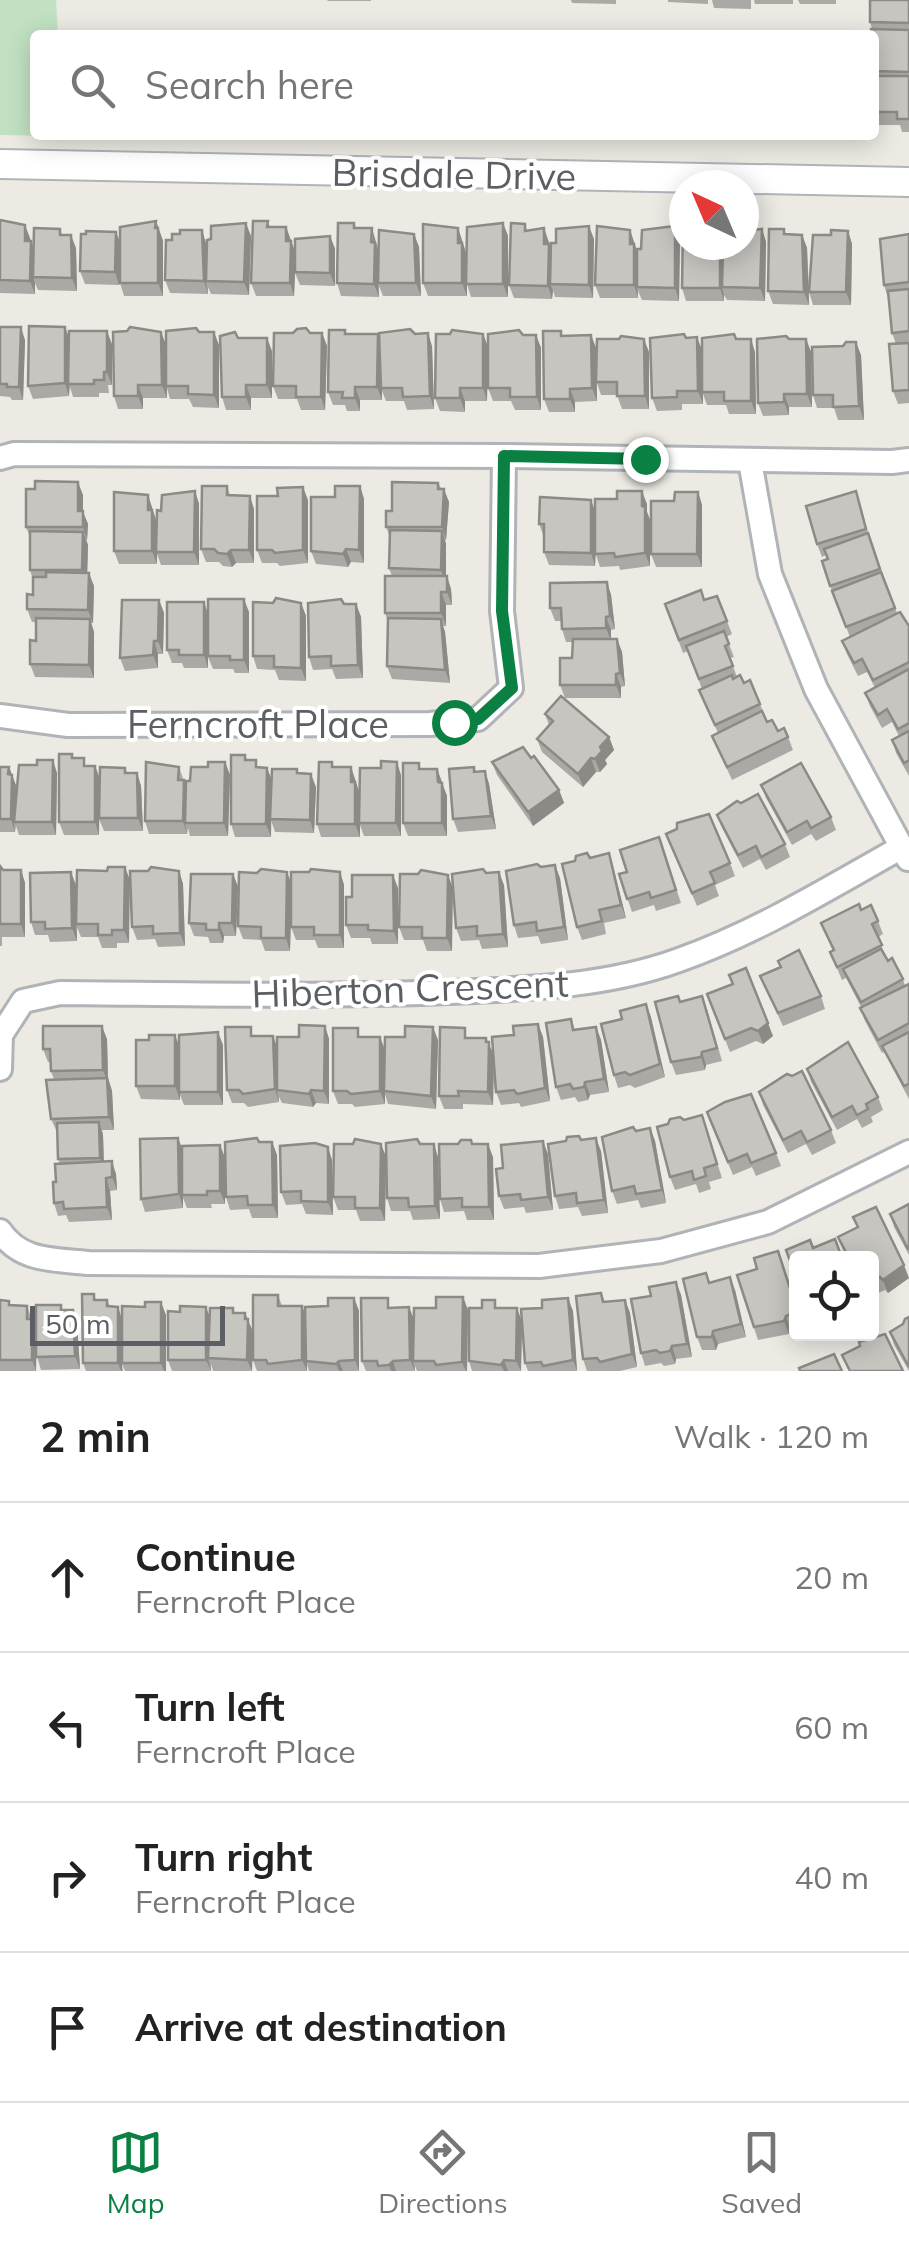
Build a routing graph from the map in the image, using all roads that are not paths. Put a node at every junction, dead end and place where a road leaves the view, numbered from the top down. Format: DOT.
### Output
graph roads {
  1 [pos="0,164"];
  2 [pos="909,182"];
  3 [pos="504,456"];
  4 [pos="0,458"];
  5 [pos="909,460"];
  6 [pos="750,461"];
  7 [pos="0,716"];
  8 [pos="906,854"];
  9 [pos="0,1069"];
  10 [pos="909,1152"];
  11 [pos="0,1230"];
  1 -- 2 [label="street, Brisdale Drive"];
  3 -- 4 [label="street"];
  3 -- 6 [label="street"];
  3 -- 7 [label="street, Ferncroft Place"];
  5 -- 6 [label="street"];
  6 -- 8 [label="street"];
  8 -- 9 [label="street, Hiberton Crescent"];
  10 -- 11 [label="street"];
}
